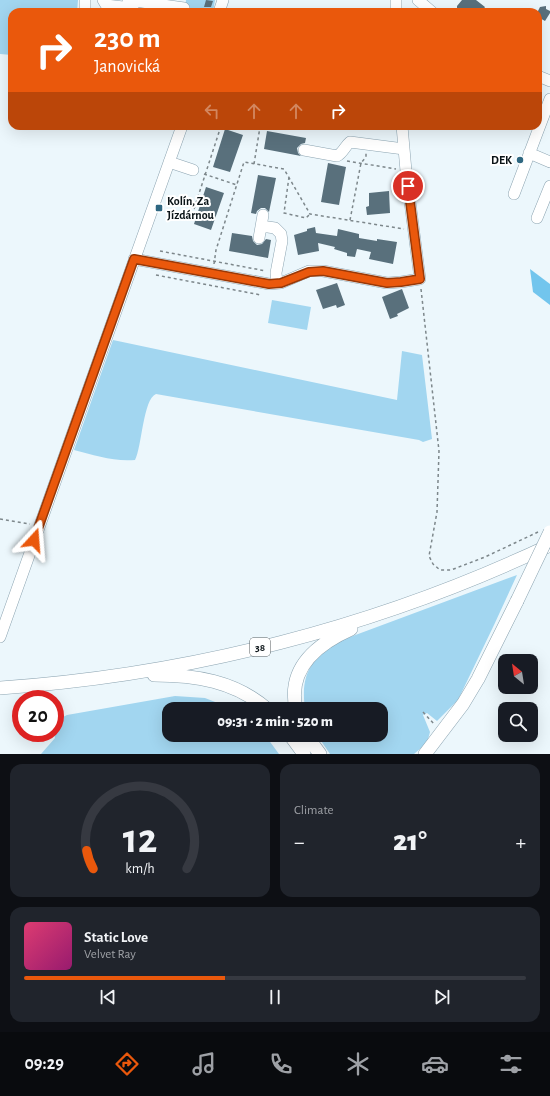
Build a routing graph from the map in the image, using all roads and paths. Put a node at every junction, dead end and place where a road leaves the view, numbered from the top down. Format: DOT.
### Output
graph roads {
  1 [pos="133,0"];
  2 [pos="104,6"];
  3 [pos="184,7"];
  4 [pos="550,99"];
  5 [pos="542,120"];
  6 [pos="181,130"];
  7 [pos="220,130"];
  8 [pos="260,130"];
  9 [pos="402,130"];
  10 [pos="538,130"];
  11 [pos="368,144"];
  12 [pos="404,149"];
  13 [pos="304,150"];
  14 [pos="529,153"];
  15 [pos="339,161"];
  16 [pos="169,162"];
  17 [pos="550,162"];
  18 [pos="361,163"];
  19 [pos="254,164"];
  20 [pos="193,170"];
  21 [pos="406,171"];
  22 [pos="205,174"];
  23 [pos="289,177"];
  24 [pos="237,185"];
  25 [pos="550,186"];
  26 [pos="514,194"];
  27 [pos="194,209"];
  28 [pos="310,214"];
  29 [pos="537,218"];
  30 [pos="350,220"];
  31 [pos="414,230"];
  32 [pos="259,238"];
  33 [pos="160,251"];
  34 [pos="134,259"];
  35 [pos="214,261"];
  36 [pos="212,274"];
  37 [pos="156,275"];
  38 [pos="276,278"];
  39 [pos="420,279"];
  40 [pos="210,285"];
  41 [pos="261,295"];
  42 [pos="0,519"];
  43 [pos="39,526"];
  44 [pos="546,531"];
  45 [pos="550,545"];
  46 [pos="402,605"];
  47 [pos="0,637"];
  48 [pos="115,676"];
  49 [pos="0,688"];
  50 [pos="256,702"];
  51 [pos="295,702"];
  52 [pos="423,712"];
  53 [pos="443,732"];
  54 [pos="295,742"];
  55 [pos="311,742"];
  56 [pos="304,754"];
  57 [pos="320,754"];
  58 [pos="425,754"];
  1 -- 2 [label="street"];
  1 -- 3 [label="street"];
  4 -- 5 [label="street"];
  6 -- 16 [label="street"];
  7 -- 22 [label="path"];
  8 -- 19 [label="path"];
  9 -- 12 [label="street"];
  10 -- 14 [label="street"];
  11 -- 12 [label="street"];
  11 -- 15 [label="street"];
  11 -- 18 [label="path"];
  12 -- 21 [label="street"];
  13 -- 15 [label="street"];
  14 -- 17 [label="street"];
  14 -- 26 [label="street"];
  15 -- 18 [label="path"];
  16 -- 20 [label="street"];
  16 -- 34 [label="street"];
  18 -- 21 [label="path"];
  18 -- 30 [label="path"];
  19 -- 23 [label="path"];
  19 -- 24 [label="path"];
  20 -- 22 [label="path"];
  21 -- 31 [label="street"];
  22 -- 24 [label="path"];
  22 -- 27 [label="path"];
  23 -- 28 [label="path"];
  23 -- 28 [label="path"];
  24 -- 35 [label="path"];
  25 -- 29 [label="street"];
  28 -- 30 [label="path"];
  30 -- 31 [label="path"];
  31 -- 39 [label="street"];
  32 -- 38 [label="street"];
  33 -- 35 [label="path"];
  34 -- 36 [label="street"];
  34 -- 43 [label="street"];
  35 -- 36 [label="path"];
  35 -- 38 [label="path"];
  36 -- 38 [label="street"];
  36 -- 40 [label="path"];
  37 -- 40 [label="path"];
  38 -- 39 [label="street"];
  39 -- 44 [label="path"];
  40 -- 41 [label="path"];
  42 -- 43 [label="path"];
  43 -- 47 [label="street"];
  44 -- 53 [label="main road, bridge"];
  45 -- 46 [label="main road, 38"];
  46 -- 48 [label="main road, 38"];
  46 -- 51 [label="main road, 38"];
  48 -- 49 [label="main road, 38"];
  48 -- 50 [label="main road, 38"];
  52 -- 53 [label="path"];
  53 -- 58 [label="main road"];
  54 -- 56 [label="main road"];
  55 -- 57 [label="main road"];
}
